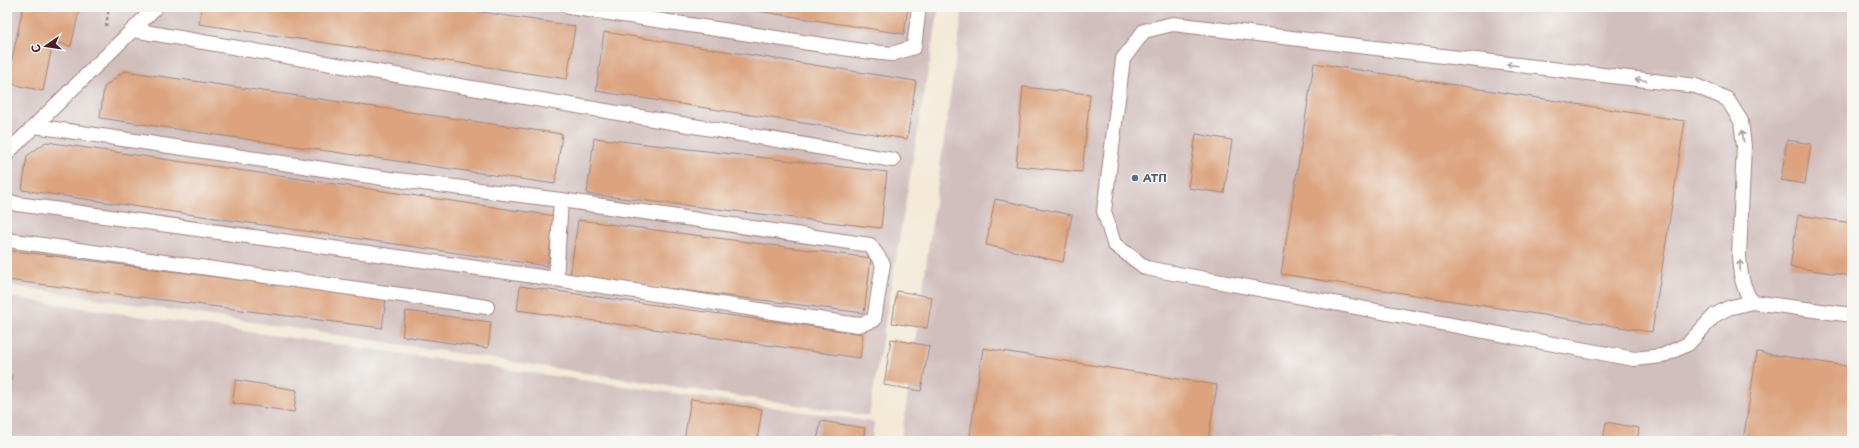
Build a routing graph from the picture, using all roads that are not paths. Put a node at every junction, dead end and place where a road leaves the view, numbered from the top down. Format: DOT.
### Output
graph roads {
  1 [pos="156,7"];
  2 [pos="569,7"];
  3 [pos="920,7"];
  4 [pos="133,30"];
  5 [pos="36,126"];
  6 [pos="7,153"];
  7 [pos="893,160"];
  8 [pos="561,200"];
  9 [pos="7,201"];
  10 [pos="7,240"];
  11 [pos="556,279"];
  12 [pos="1752,302"];
  13 [pos="487,307"];
  14 [pos="1852,314"];
  1 -- 4 [label="lane"];
  2 -- 3 [label="lane"];
  4 -- 5 [label="lane"];
  4 -- 7 [label="lane"];
  5 -- 6 [label="lane"];
  5 -- 8 [label="lane"];
  8 -- 11 [label="lane"];
  8 -- 11 [label="lane"];
  9 -- 11 [label="lane"];
  10 -- 13 [label="lane"];
  12 -- 12 [label="lane, one-way"];
  12 -- 14 [label="lane"];
}
